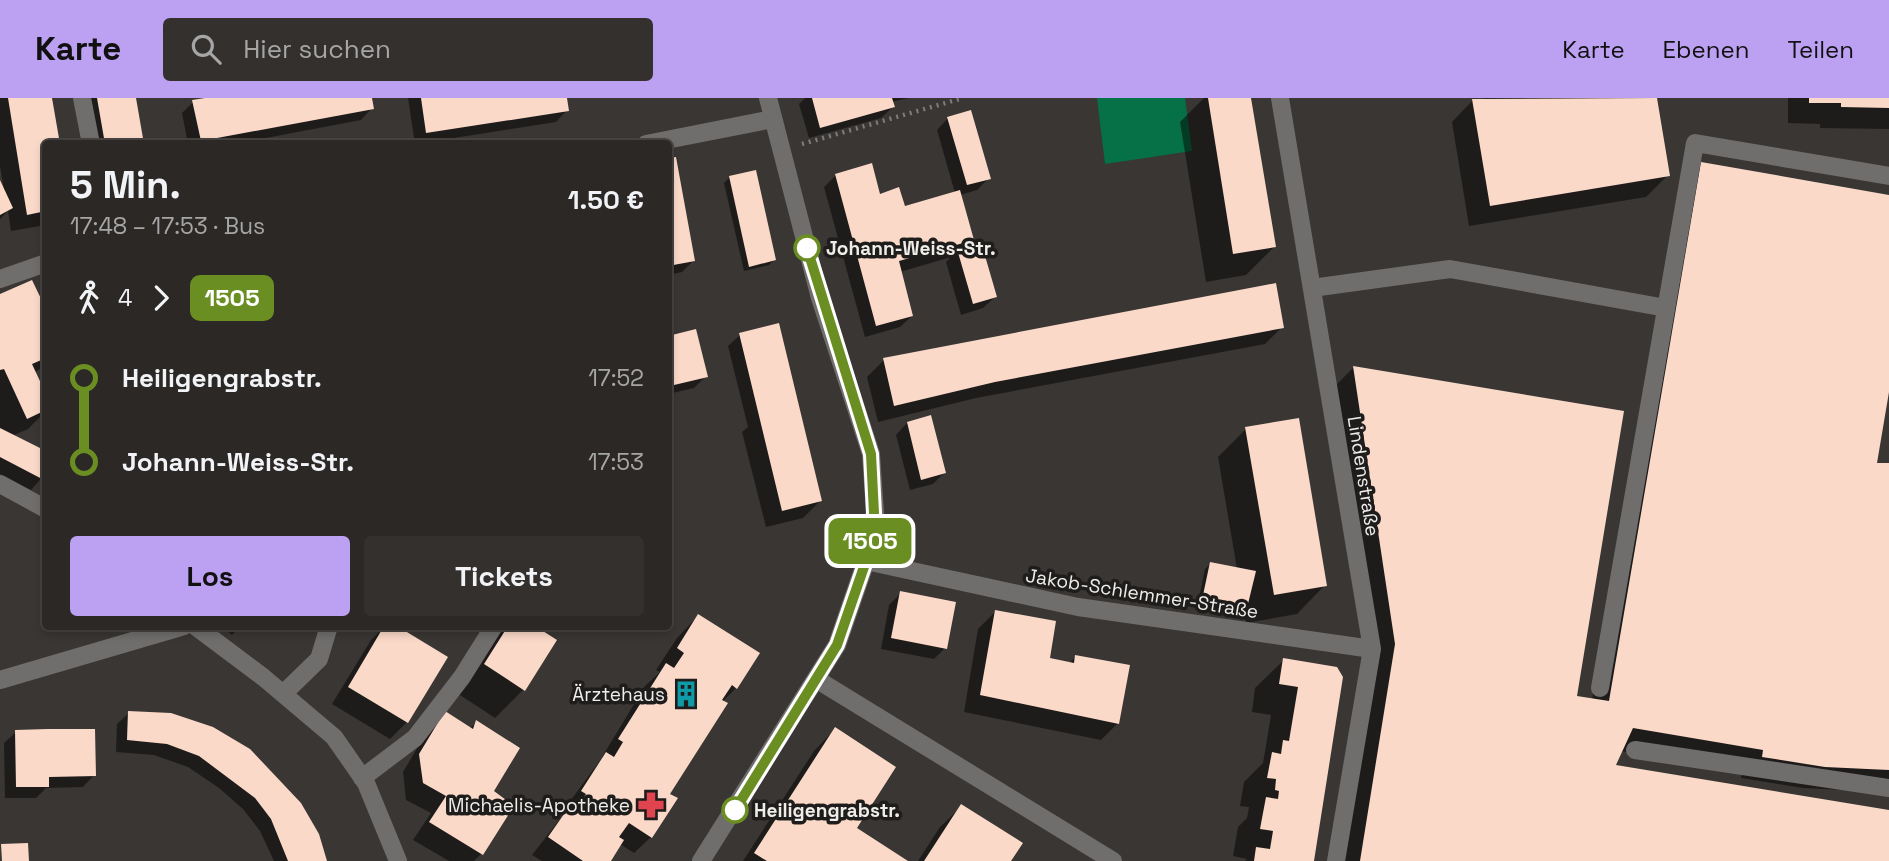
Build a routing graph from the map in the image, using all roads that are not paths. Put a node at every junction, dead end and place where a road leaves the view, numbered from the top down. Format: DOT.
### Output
graph roads {
  1 [pos="82,98"];
  2 [pos="768,98"];
  3 [pos="1280,98"];
  4 [pos="773,120"];
  5 [pos="90,140"];
  6 [pos="667,140"];
  7 [pos="1889,176"];
  8 [pos="42,264"];
  9 [pos="0,279"];
  10 [pos="1312,288"];
  11 [pos="1666,308"];
  12 [pos="0,484"];
  13 [pos="42,507"];
  14 [pos="866,561"];
  15 [pos="170,630"];
  16 [pos="200,630"];
  17 [pos="328,630"];
  18 [pos="491,630"];
  19 [pos="1372,649"];
  20 [pos="816,679"];
  21 [pos="0,680"];
  22 [pos="1600,688"];
  23 [pos="283,694"];
  24 [pos="1635,750"];
  25 [pos="362,778"];
  26 [pos="1889,788"];
  27 [pos="398,861"];
  28 [pos="701,861"];
  29 [pos="1113,861"];
  30 [pos="1336,861"];
  1 -- 5 [label="street"];
  2 -- 4 [label="street"];
  3 -- 10 [label="street, Lindenstraße"];
  4 -- 6 [label="street"];
  4 -- 14 [label="street"];
  7 -- 11 [label="street"];
  8 -- 9 [label="street"];
  10 -- 11 [label="street"];
  10 -- 19 [label="street, Lindenstraße"];
  11 -- 22 [label="street"];
  12 -- 13 [label="street"];
  14 -- 19 [label="street, Jakob-Schlemmer-Straße"];
  14 -- 20 [label="street"];
  15 -- 21 [label="street"];
  16 -- 23 [label="street"];
  17 -- 23 [label="street"];
  18 -- 25 [label="street"];
  19 -- 30 [label="street, Lindenstraße"];
  20 -- 28 [label="street"];
  20 -- 29 [label="street"];
  23 -- 25 [label="street"];
  24 -- 26 [label="street"];
  25 -- 27 [label="street"];
}
